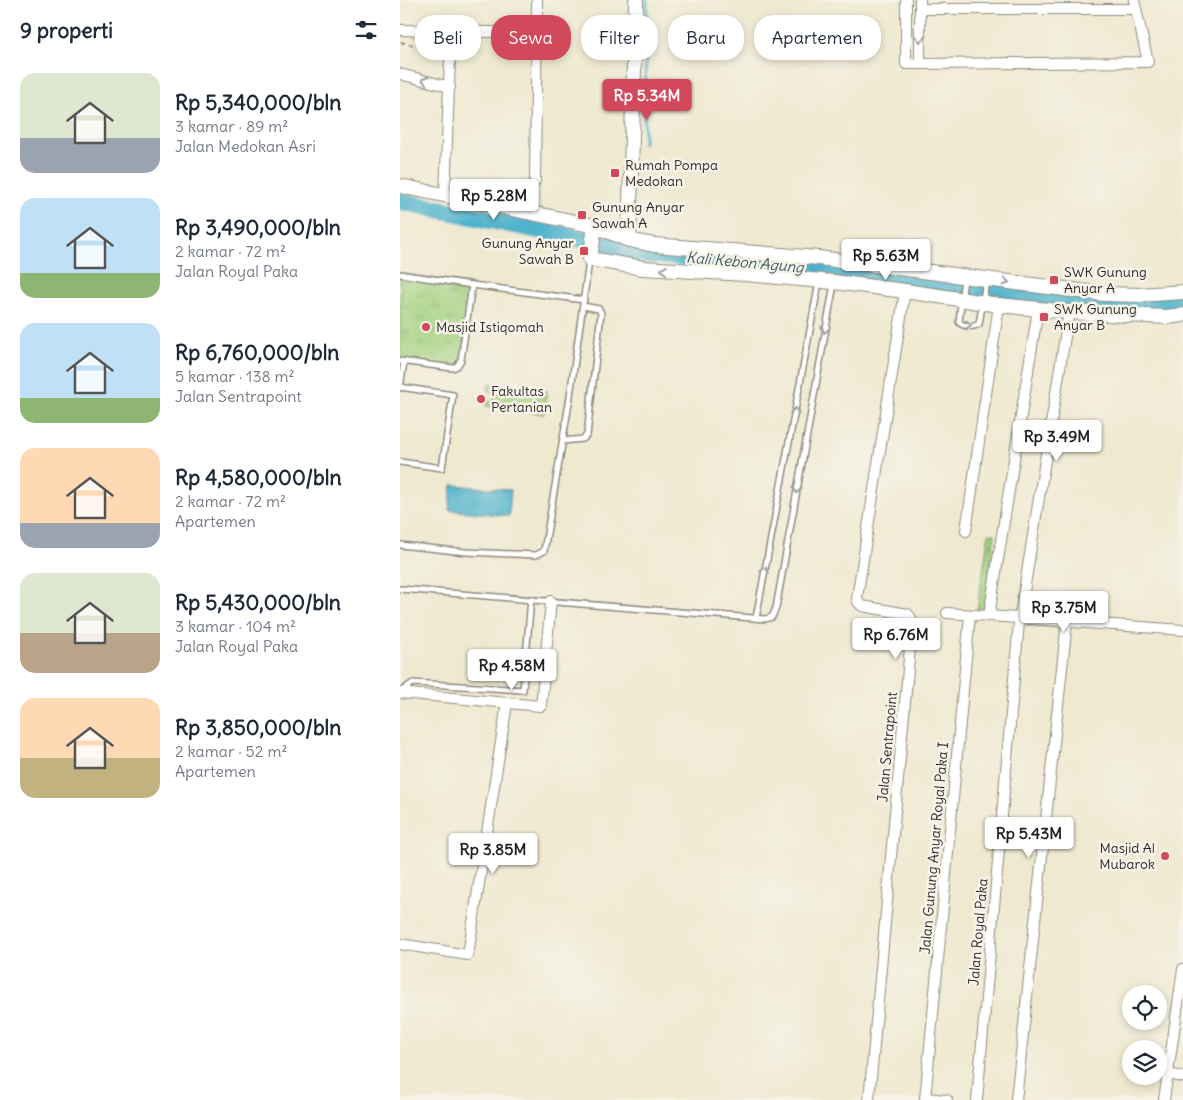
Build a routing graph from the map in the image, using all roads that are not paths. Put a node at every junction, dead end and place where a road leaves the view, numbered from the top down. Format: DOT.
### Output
graph roads {
  1 [pos="537,0"];
  2 [pos="636,0"];
  3 [pos="906,0"];
  4 [pos="1135,4"];
  5 [pos="920,5"];
  6 [pos="1013,5"];
  7 [pos="1045,5"];
  8 [pos="537,15"];
  9 [pos="400,30"];
  10 [pos="415,30"];
  11 [pos="450,60"];
  12 [pos="537,60"];
  13 [pos="920,64"];
  14 [pos="400,74"];
  15 [pos="450,87"];
  16 [pos="535,181"];
  17 [pos="400,186"];
  18 [pos="444,196"];
  19 [pos="594,230"];
  20 [pos="629,240"];
  21 [pos="590,256"];
  22 [pos="400,274"];
  23 [pos="963,279"];
  24 [pos="819,281"];
  25 [pos="986,281"];
  26 [pos="834,282"];
  27 [pos="472,284"];
  28 [pos="905,290"];
  29 [pos="1183,292"];
  30 [pos="961,296"];
  31 [pos="984,299"];
  32 [pos="584,300"];
  33 [pos="1000,305"];
  34 [pos="584,306"];
  35 [pos="1038,309"];
  36 [pos="1069,312"];
  37 [pos="1183,315"];
  38 [pos="402,362"];
  39 [pos="400,387"];
  40 [pos="563,442"];
  41 [pos="400,462"];
  42 [pos="966,530"];
  43 [pos="400,545"];
  44 [pos="400,589"];
  45 [pos="531,599"];
  46 [pos="551,601"];
  47 [pos="947,613"];
  48 [pos="970,615"];
  49 [pos="989,616"];
  50 [pos="756,618"];
  51 [pos="1020,618"];
  52 [pos="1067,621"];
  53 [pos="1183,630"];
  54 [pos="400,693"];
  55 [pos="507,703"];
  56 [pos="400,944"];
  57 [pos="1183,972"];
  58 [pos="1179,1018"];
  59 [pos="1168,1074"];
  60 [pos="1183,1078"];
  61 [pos="926,1093"];
  62 [pos="870,1100"];
  63 [pos="947,1100"];
  64 [pos="977,1100"];
  65 [pos="1016,1100"];
  66 [pos="1164,1100"];
  1 -- 8 [label="street"];
  2 -- 20 [label="street"];
  3 -- 13 [label="street"];
  4 -- 7 [label="street"];
  4 -- 13 [label="street"];
  5 -- 6 [label="street"];
  5 -- 13 [label="street, one-way"];
  6 -- 7 [label="street"];
  9 -- 10 [label="street"];
  11 -- 15 [label="street"];
  12 -- 16 [label="street"];
  15 -- 14 [label="street, one-way"];
  15 -- 18 [label="street"];
  17 -- 18 [label="street"];
  18 -- 19 [label="street"];
  19 -- 20 [label="street"];
  19 -- 21 [label="street"];
  20 -- 23 [label="street"];
  24 -- 21 [label="street, one-way"];
  21 -- 32 [label="lane"];
  22 -- 27 [label="lane"];
  23 -- 25 [label="street"];
  23 -- 30 [label="lane"];
  24 -- 26 [label="street"];
  50 -- 24 [label="lane, one-way"];
  25 -- 29 [label="street, one-way"];
  25 -- 31 [label="lane"];
  26 -- 28 [label="street"];
  26 -- 50 [label="lane, one-way"];
  27 -- 32 [label="lane"];
  27 -- 38 [label="lane"];
  28 -- 30 [label="street"];
  28 -- 62 [label="street, Jalan Sentrapoint"];
  30 -- 31 [label="street"];
  30 -- 31 [label="lane, one-way"];
  31 -- 33 [label="street"];
  32 -- 34 [label="lane"];
  33 -- 35 [label="street"];
  33 -- 42 [label="street"];
  34 -- 40 [label="lane"];
  34 -- 40 [label="lane"];
  35 -- 36 [label="street"];
  35 -- 49 [label="street"];
  36 -- 37 [label="street"];
  36 -- 51 [label="street, Jalan Royal Paka"];
  38 -- 39 [label="lane"];
  39 -- 41 [label="lane"];
  40 -- 43 [label="lane"];
  44 -- 45 [label="lane"];
  45 -- 46 [label="lane"];
  45 -- 54 [label="lane"];
  46 -- 50 [label="lane"];
  46 -- 55 [label="street"];
  47 -- 48 [label="street"];
  48 -- 49 [label="street"];
  48 -- 61 [label="street, Jalan Gunung Anyar Royal Paka I"];
  49 -- 51 [label="street"];
  51 -- 52 [label="street"];
  51 -- 64 [label="street, Jalan Royal Paka"];
  52 -- 53 [label="street"];
  52 -- 65 [label="street"];
  54 -- 55 [label="street"];
  55 -- 56 [label="street"];
  57 -- 58 [label="street"];
  58 -- 59 [label="street"];
  59 -- 60 [label="street"];
  59 -- 66 [label="street"];
  61 -- 63 [label="street"];
}
